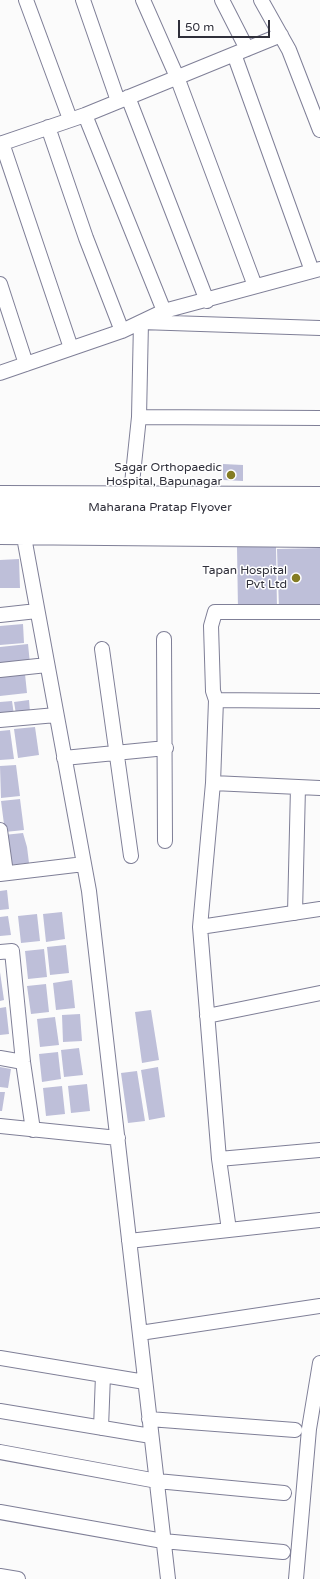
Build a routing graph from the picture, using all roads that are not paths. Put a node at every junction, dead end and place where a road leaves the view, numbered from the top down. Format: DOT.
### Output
graph roads {
  1 [pos="26,0"];
  2 [pos="84,0"];
  3 [pos="144,0"];
  4 [pos="222,0"];
  5 [pos="261,0"];
  6 [pos="281,35"];
  7 [pos="247,49"];
  8 [pos="234,54"];
  9 [pos="177,77"];
  10 [pos="123,99"];
  11 [pos="85,115"];
  12 [pos="70,119"];
  13 [pos="48,127"];
  14 [pos="320,130"];
  15 [pos="1,143"];
  16 [pos="316,270"];
  17 [pos="0,284"];
  18 [pos="254,286"];
  19 [pos="207,301"];
  20 [pos="164,311"];
  21 [pos="141,322"];
  22 [pos="320,328"];
  23 [pos="122,331"];
  24 [pos="71,348"];
  25 [pos="26,364"];
  26 [pos="0,374"];
  27 [pos="140,417"];
  28 [pos="320,418"];
  29 [pos="0,492"];
  30 [pos="131,493"];
  31 [pos="320,494"];
  32 [pos="0,506"];
  33 [pos="320,508"];
  34 [pos="0,524"];
  35 [pos="320,525"];
  36 [pos="0,537"];
  37 [pos="24,537"];
  38 [pos="320,540"];
  39 [pos="37,611"];
  40 [pos="320,612"];
  41 [pos="0,614"];
  42 [pos="164,639"];
  43 [pos="102,649"];
  44 [pos="47,665"];
  45 [pos="0,670"];
  46 [pos="216,700"];
  47 [pos="320,701"];
  48 [pos="56,715"];
  49 [pos="0,720"];
  50 [pos="166,748"];
  51 [pos="117,753"];
  52 [pos="64,758"];
  53 [pos="212,783"];
  54 [pos="298,787"];
  55 [pos="320,788"];
  56 [pos="0,830"];
  57 [pos="165,841"];
  58 [pos="131,856"];
  59 [pos="84,864"];
  60 [pos="3,873"];
  61 [pos="320,909"];
  62 [pos="295,913"];
  63 [pos="200,927"];
  64 [pos="0,952"];
  65 [pos="320,993"];
  66 [pos="207,1016"];
  67 [pos="0,1058"];
  68 [pos="23,1062"];
  69 [pos="0,1126"];
  70 [pos="33,1130"];
  71 [pos="118,1138"];
  72 [pos="320,1150"];
  73 [pos="219,1159"];
  74 [pos="320,1220"];
  75 [pos="229,1230"];
  76 [pos="129,1241"];
  77 [pos="320,1306"];
  78 [pos="140,1333"];
  79 [pos="0,1358"];
  80 [pos="320,1363"];
  81 [pos="103,1375"];
  82 [pos="145,1382"];
  83 [pos="0,1410"];
  84 [pos="149,1419"];
  85 [pos="100,1428"];
  86 [pos="295,1430"];
  87 [pos="151,1436"];
  88 [pos="0,1452"];
  89 [pos="157,1481"];
  90 [pos="284,1493"];
  91 [pos="0,1512"];
  92 [pos="163,1541"];
  93 [pos="283,1552"];
  94 [pos="0,1576"];
  95 [pos="18,1579"];
  96 [pos="168,1579"];
  97 [pos="296,1579"];
  1 -- 12 [label="street"];
  2 -- 10 [label="street"];
  3 -- 9 [label="street"];
  4 -- 7 [label="street"];
  5 -- 6 [label="street"];
  6 -- 7 [label="street"];
  6 -- 14 [label="street"];
  7 -- 8 [label="street"];
  8 -- 9 [label="street"];
  8 -- 16 [label="street"];
  9 -- 10 [label="street"];
  9 -- 18 [label="street"];
  10 -- 11 [label="street"];
  10 -- 19 [label="street"];
  11 -- 12 [label="street"];
  11 -- 20 [label="street"];
  12 -- 13 [label="street"];
  13 -- 15 [label="street"];
  13 -- 23 [label="street"];
  15 -- 24 [label="street"];
  16 -- 18 [label="street"];
  17 -- 25 [label="street"];
  18 -- 19 [label="street"];
  19 -- 20 [label="street"];
  20 -- 21 [label="street"];
  21 -- 22 [label="street"];
  21 -- 23 [label="street"];
  21 -- 27 [label="street"];
  23 -- 24 [label="street"];
  24 -- 25 [label="street"];
  25 -- 26 [label="street"];
  27 -- 28 [label="street"];
  27 -- 30 [label="street"];
  29 -- 30 [label="street"];
  30 -- 31 [label="street"];
  32 -- 33 [label="main road, Maharana Pratap Flyover"];
  34 -- 35 [label="main road, Maharana Pratap Flyover"];
  36 -- 37 [label="street"];
  37 -- 38 [label="street"];
  37 -- 39 [label="street"];
  39 -- 41 [label="street"];
  39 -- 44 [label="street"];
  40 -- 46 [label="street"];
  42 -- 50 [label="street"];
  43 -- 51 [label="street"];
  44 -- 45 [label="street"];
  44 -- 48 [label="street"];
  46 -- 47 [label="street"];
  46 -- 53 [label="street"];
  48 -- 49 [label="street"];
  48 -- 52 [label="street"];
  50 -- 51 [label="street"];
  50 -- 57 [label="street"];
  51 -- 52 [label="street"];
  51 -- 58 [label="street"];
  52 -- 59 [label="street"];
  53 -- 54 [label="street"];
  53 -- 63 [label="street"];
  54 -- 55 [label="street"];
  54 -- 62 [label="street"];
  56 -- 60 [label="street"];
  59 -- 60 [label="street"];
  59 -- 71 [label="street"];
  61 -- 62 [label="street"];
  62 -- 63 [label="street"];
  63 -- 66 [label="street"];
  64 -- 68 [label="street"];
  65 -- 66 [label="street"];
  66 -- 73 [label="street"];
  67 -- 68 [label="street"];
  68 -- 70 [label="street"];
  69 -- 70 [label="street"];
  70 -- 71 [label="street"];
  71 -- 76 [label="street"];
  72 -- 73 [label="street"];
  73 -- 75 [label="street"];
  74 -- 75 [label="street"];
  75 -- 76 [label="street"];
  76 -- 78 [label="street"];
  77 -- 78 [label="street"];
  78 -- 82 [label="street"];
  79 -- 81 [label="street"];
  80 -- 97 [label="street"];
  81 -- 82 [label="street"];
  81 -- 85 [label="street"];
  82 -- 84 [label="street"];
  83 -- 85 [label="street"];
  84 -- 86 [label="street"];
  84 -- 87 [label="street"];
  85 -- 87 [label="street"];
  87 -- 89 [label="street"];
  88 -- 89 [label="street"];
  89 -- 90 [label="street"];
  89 -- 92 [label="street"];
  91 -- 92 [label="street"];
  92 -- 93 [label="street"];
  92 -- 96 [label="street"];
  94 -- 95 [label="street"];
}
